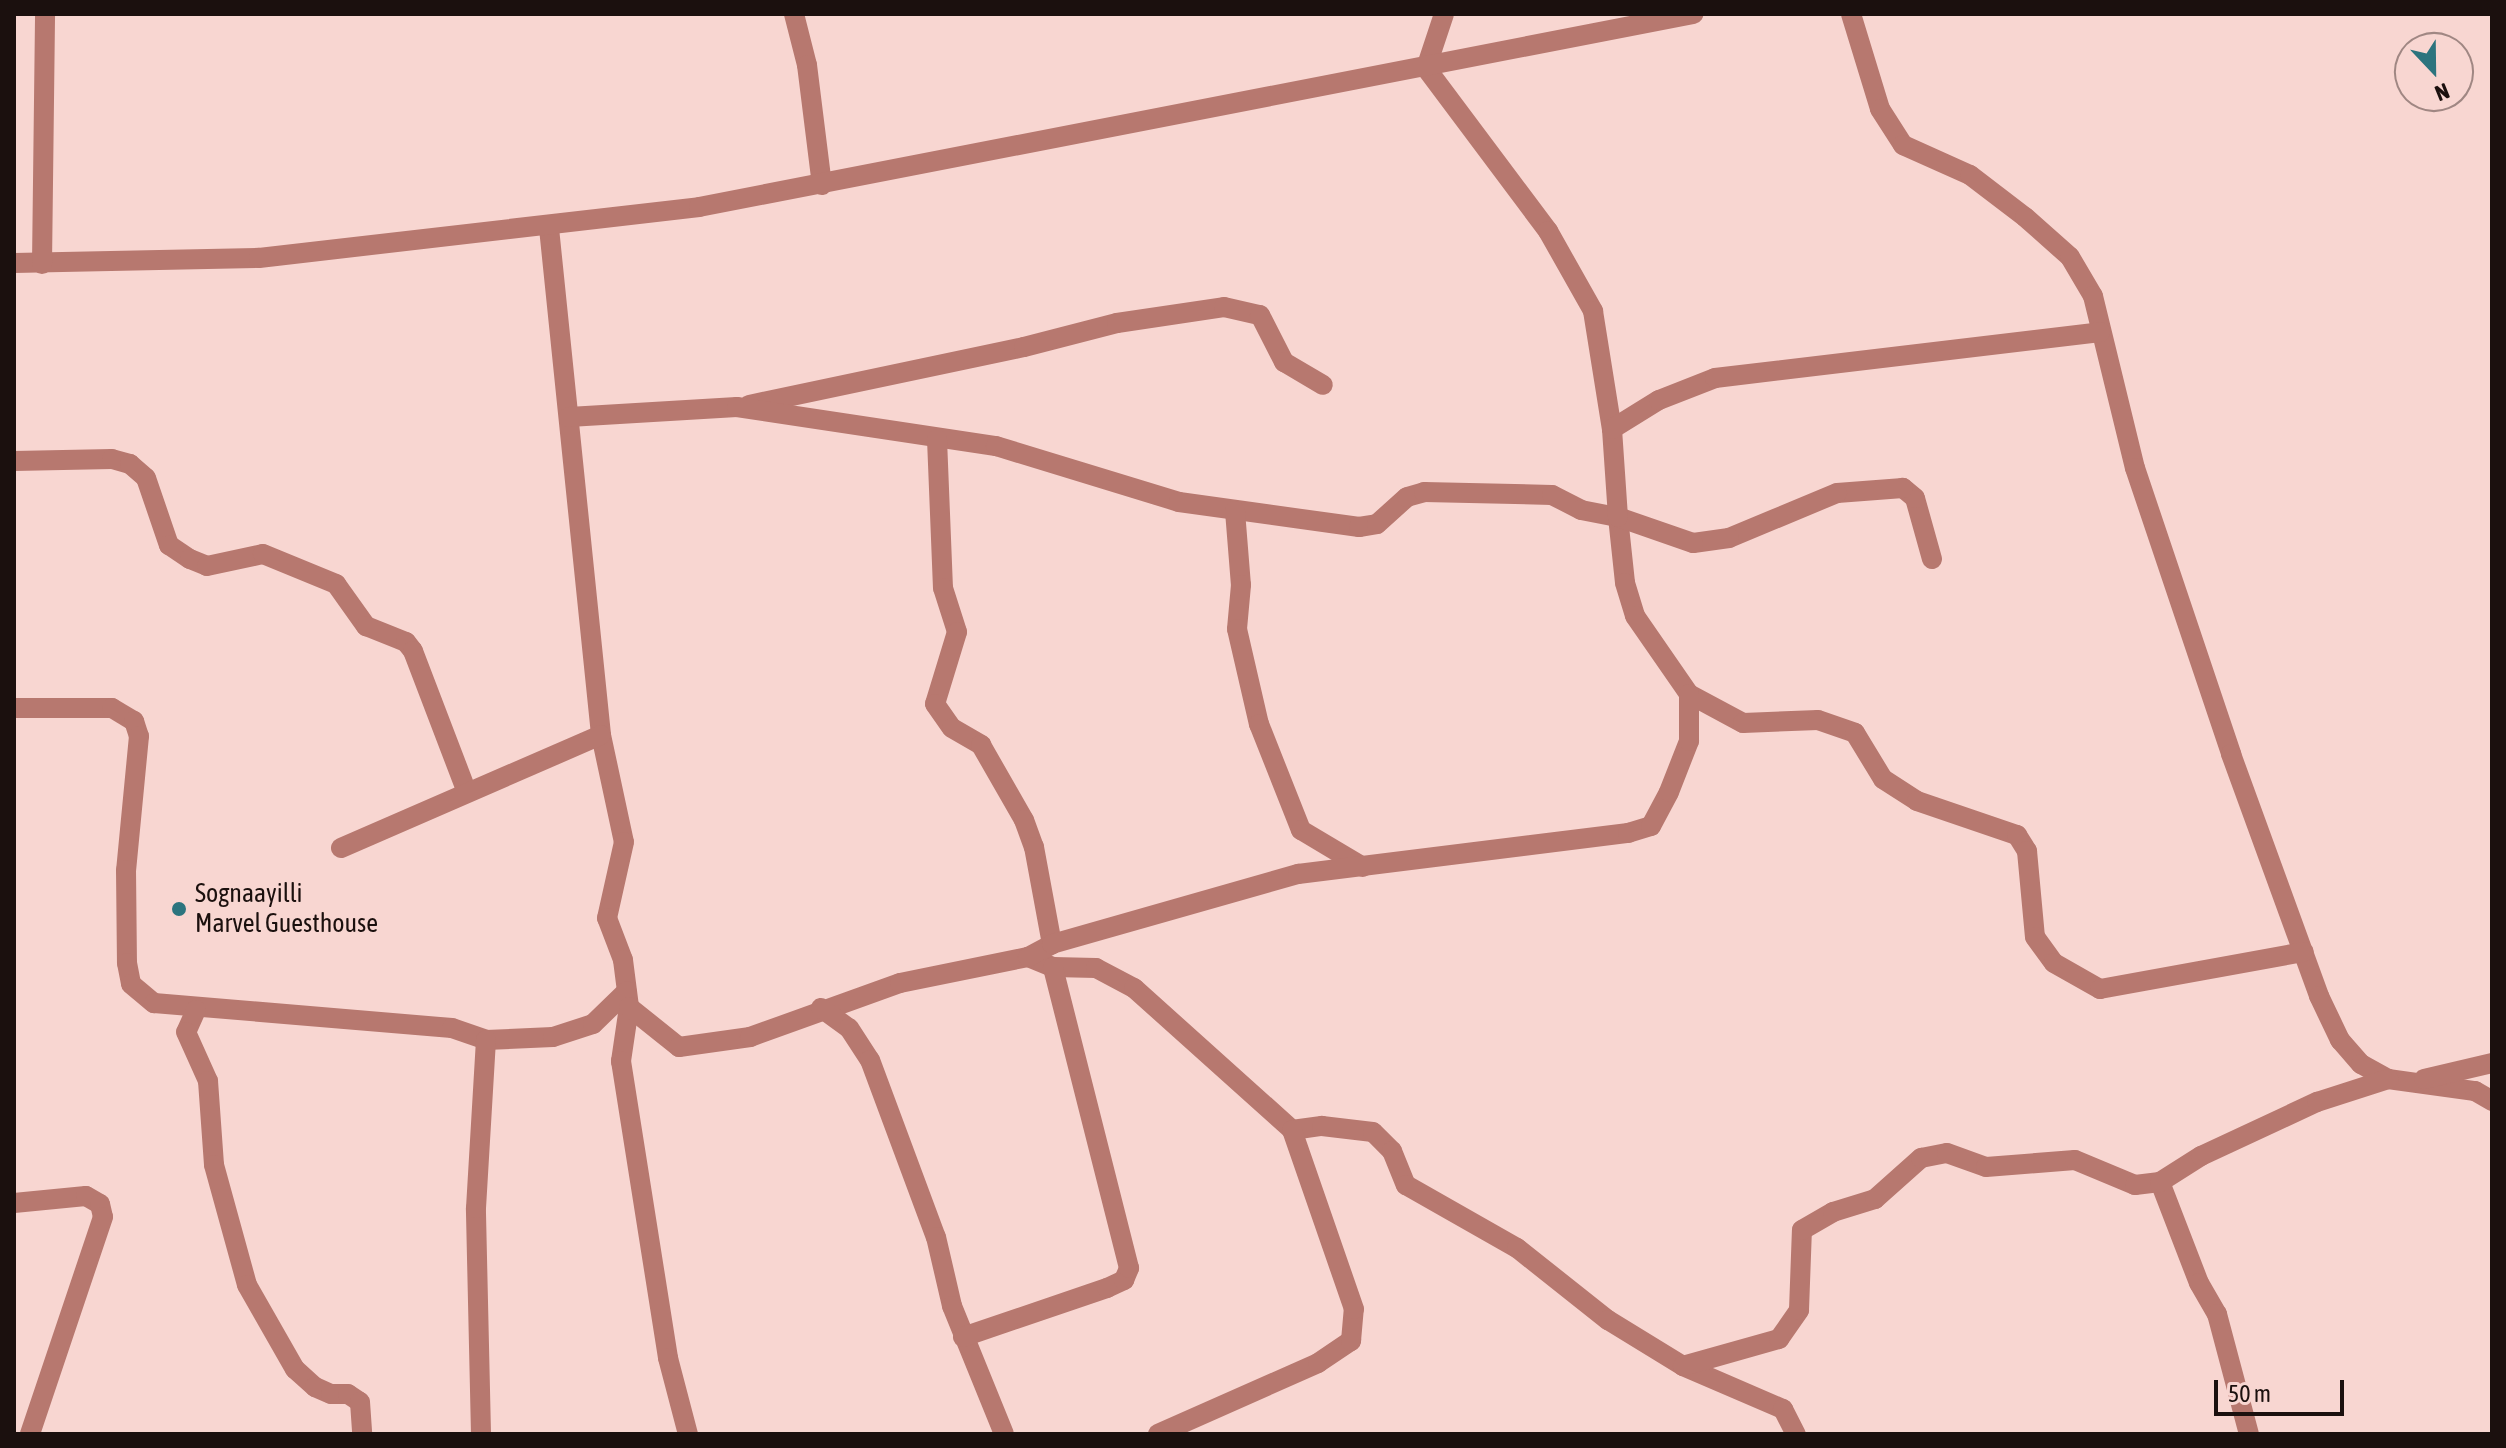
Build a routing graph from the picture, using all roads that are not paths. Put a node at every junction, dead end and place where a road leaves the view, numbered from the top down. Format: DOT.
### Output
graph roads {
  1 [pos="45,14"];
  2 [pos="794,14"];
  3 [pos="1444,14"];
  4 [pos="1693,14"];
  5 [pos="1851,14"];
  6 [pos="1426,68"];
  7 [pos="822,185"];
  8 [pos="549,228"];
  9 [pos="14,263"];
  10 [pos="42,264"];
  11 [pos="2100,332"];
  12 [pos="1323,385"];
  13 [pos="737,407"];
  14 [pos="569,417"];
  15 [pos="1612,429"];
  16 [pos="937,439"];
  17 [pos="14,461"];
  18 [pos="1235,511"];
  19 [pos="1618,517"];
  20 [pos="1932,559"];
  21 [pos="1689,694"];
  22 [pos="14,708"];
  23 [pos="601,735"];
  24 [pos="466,790"];
  25 [pos="341,848"];
  26 [pos="1364,867"];
  27 [pos="1052,944"];
  28 [pos="2304,952"];
  29 [pos="1028,957"];
  30 [pos="1053,967"];
  31 [pos="628,999"];
  32 [pos="821,1008"];
  33 [pos="196,1010"];
  34 [pos="486,1040"];
  35 [pos="2492,1063"];
  36 [pos="2388,1079"];
  37 [pos="2417,1081"];
  38 [pos="2492,1101"];
  39 [pos="1292,1130"];
  40 [pos="2160,1182"];
  41 [pos="14,1203"];
  42 [pos="963,1337"];
  43 [pos="1683,1366"];
  44 [pos="30,1434"];
  45 [pos="362,1434"];
  46 [pos="481,1434"];
  47 [pos="688,1434"];
  48 [pos="1004,1434"];
  49 [pos="1158,1434"];
  50 [pos="1796,1434"];
  51 [pos="2249,1434"];
  1 -- 10 [label="street"];
  2 -- 7 [label="street"];
  3 -- 6 [label="street"];
  4 -- 6 [label="street"];
  5 -- 11 [label="street"];
  6 -- 7 [label="street"];
  6 -- 15 [label="street"];
  7 -- 8 [label="street"];
  8 -- 10 [label="street"];
  8 -- 14 [label="street"];
  9 -- 10 [label="street"];
  11 -- 15 [label="street"];
  11 -- 28 [label="street"];
  12 -- 13 [label="street"];
  13 -- 14 [label="street"];
  13 -- 16 [label="street"];
  14 -- 23 [label="street"];
  15 -- 19 [label="street"];
  16 -- 18 [label="street"];
  16 -- 27 [label="street"];
  17 -- 24 [label="street"];
  18 -- 19 [label="street"];
  18 -- 26 [label="street"];
  19 -- 20 [label="street"];
  19 -- 21 [label="street"];
  21 -- 26 [label="street"];
  21 -- 28 [label="street"];
  22 -- 33 [label="street"];
  23 -- 24 [label="street"];
  23 -- 31 [label="street"];
  24 -- 25 [label="street"];
  26 -- 27 [label="street"];
  27 -- 29 [label="street"];
  28 -- 36 [label="street"];
  29 -- 30 [label="street"];
  29 -- 32 [label="street"];
  30 -- 39 [label="street"];
  30 -- 42 [label="street"];
  31 -- 32 [label="street"];
  31 -- 34 [label="street"];
  31 -- 47 [label="street"];
  32 -- 42 [label="street"];
  33 -- 34 [label="street"];
  33 -- 45 [label="street"];
  34 -- 46 [label="street"];
  35 -- 37 [label="street"];
  36 -- 37 [label="street"];
  36 -- 40 [label="street"];
  37 -- 38 [label="street"];
  39 -- 43 [label="street"];
  39 -- 49 [label="street"];
  40 -- 43 [label="street"];
  40 -- 51 [label="street"];
  41 -- 44 [label="street"];
  42 -- 48 [label="street"];
  43 -- 50 [label="street"];
}
